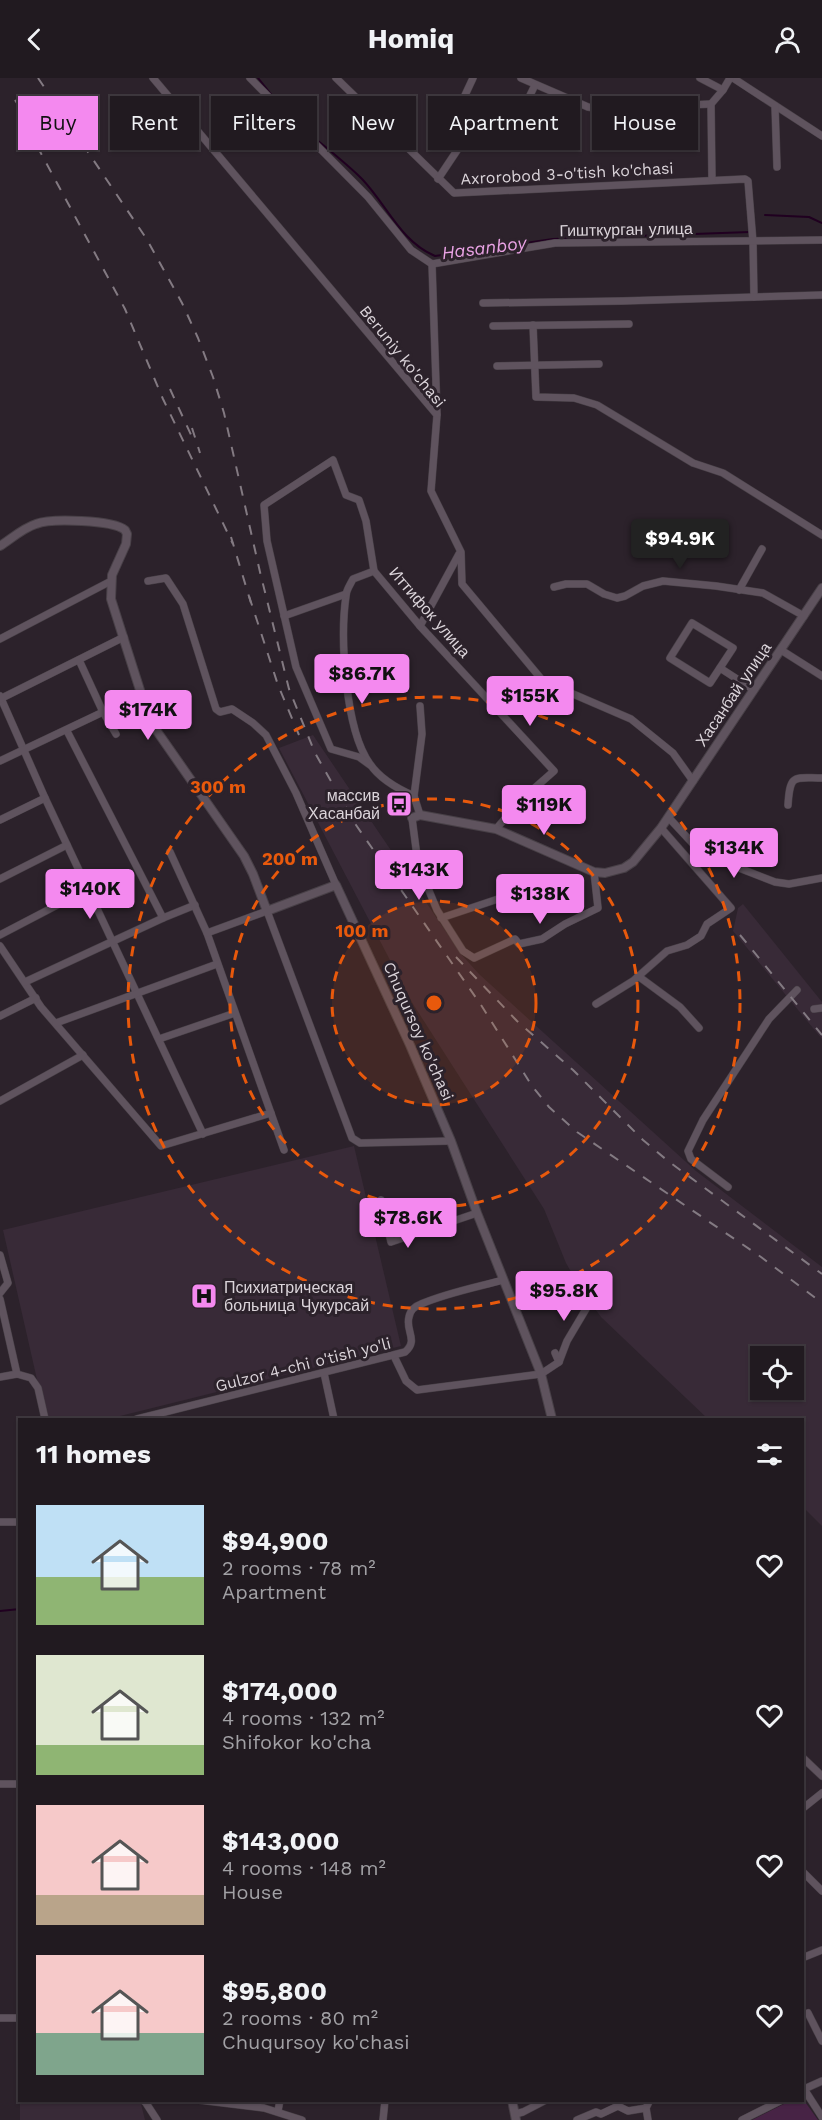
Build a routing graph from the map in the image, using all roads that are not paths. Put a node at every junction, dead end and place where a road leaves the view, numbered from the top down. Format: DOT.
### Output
graph roads {
  1 [pos="153,78"];
  2 [pos="250,78"];
  3 [pos="336,78"];
  4 [pos="473,78"];
  5 [pos="521,78"];
  6 [pos="700,78"];
  7 [pos="732,78"];
  8 [pos="534,82"];
  9 [pos="723,90"];
  10 [pos="465,96"];
  11 [pos="711,104"];
  12 [pos="776,106"];
  13 [pos="822,136"];
  14 [pos="777,167"];
  15 [pos="438,179"];
  16 [pos="712,180"];
  17 [pos="822,240"];
  18 [pos="753,242"];
  19 [pos="432,264"];
  20 [pos="822,295"];
  21 [pos="754,297"];
  22 [pos="483,303"];
  23 [pos="629,324"];
  24 [pos="493,326"];
  25 [pos="533,326"];
  26 [pos="599,364"];
  27 [pos="497,366"];
  28 [pos="535,366"];
  29 [pos="437,415"];
  30 [pos="822,535"];
  31 [pos="0,546"];
  32 [pos="762,549"];
  33 [pos="461,552"];
  34 [pos="374,571"];
  35 [pos="111,581"];
  36 [pos="148,581"];
  37 [pos="554,587"];
  38 [pos="822,588"];
  39 [pos="740,590"];
  40 [pos="346,594"];
  41 [pos="284,616"];
  42 [pos="804,616"];
  43 [pos="420,626"];
  44 [pos="124,637"];
  45 [pos="0,639"];
  46 [pos="781,650"];
  47 [pos="79,660"];
  48 [pos="720,668"];
  49 [pos="822,676"];
  50 [pos="754,690"];
  51 [pos="0,698"];
  52 [pos="420,706"];
  53 [pos="103,712"];
  54 [pos="67,730"];
  55 [pos="116,734"];
  56 [pos="25,749"];
  57 [pos="0,761"];
  58 [pos="370,765"];
  59 [pos="822,778"];
  60 [pos="693,781"];
  61 [pos="414,796"];
  62 [pos="45,798"];
  63 [pos="788,805"];
  64 [pos="416,816"];
  65 [pos="669,818"];
  66 [pos="0,820"];
  67 [pos="661,828"];
  68 [pos="496,829"];
  69 [pos="67,845"];
  70 [pos="170,852"];
  71 [pos="594,872"];
  72 [pos="822,878"];
  73 [pos="0,879"];
  74 [pos="336,885"];
  75 [pos="88,889"];
  76 [pos="501,898"];
  77 [pos="195,905"];
  78 [pos="267,910"];
  79 [pos="163,918"];
  80 [pos="441,918"];
  81 [pos="207,933"];
  82 [pos="0,935"];
  83 [pos="113,940"];
  84 [pos="0,945"];
  85 [pos="216,964"];
  86 [pos="638,976"];
  87 [pos="25,982"];
  88 [pos="796,990"];
  89 [pos="138,993"];
  90 [pos="36,998"];
  91 [pos="596,1004"];
  92 [pos="235,1013"];
  93 [pos="0,1016"];
  94 [pos="56,1023"];
  95 [pos="699,1028"];
  96 [pos="159,1039"];
  97 [pos="83,1055"];
  98 [pos="0,1101"];
  99 [pos="271,1113"];
  100 [pos="203,1134"];
  101 [pos="452,1141"];
  102 [pos="284,1150"];
  103 [pos="728,1186"];
  104 [pos="381,1200"];
  105 [pos="477,1213"];
  106 [pos="0,1256"];
  107 [pos="504,1280"];
  108 [pos="0,1293"];
  109 [pos="0,1299"];
  110 [pos="586,1309"];
  111 [pos="555,1353"];
  112 [pos="394,1356"];
  113 [pos="559,1362"];
  114 [pos="324,1373"];
  115 [pos="17,1374"];
  116 [pos="541,1374"];
  117 [pos="0,1377"];
  118 [pos="45,1418"];
  119 [pos="141,1418"];
  120 [pos="334,1418"];
  121 [pos="552,1418"];
  122 [pos="0,1522"];
  123 [pos="18,1522"];
  124 [pos="804,1759"];
  125 [pos="822,1776"];
  126 [pos="0,1784"];
  127 [pos="18,1784"];
  128 [pos="822,1793"];
  129 [pos="804,1807"];
  130 [pos="804,1872"];
  131 [pos="822,1891"];
  132 [pos="822,1950"];
  133 [pos="804,1957"];
  134 [pos="808,2013"];
  135 [pos="0,2018"];
  136 [pos="18,2018"];
  137 [pos="822,2041"];
  138 [pos="822,2081"];
  139 [pos="804,2090"];
  140 [pos="804,2091"];
  141 [pos="145,2102"];
  142 [pos="215,2102"];
  143 [pos="280,2102"];
  144 [pos="386,2102"];
  145 [pos="512,2102"];
  146 [pos="542,2102"];
  147 [pos="649,2102"];
  148 [pos="778,2102"];
  149 [pos="646,2108"];
  150 [pos="278,2111"];
  151 [pos="516,2117"];
  152 [pos="822,2117"];
  153 [pos="157,2120"];
  154 [pos="302,2120"];
  155 [pos="383,2120"];
  156 [pos="578,2120"];
  157 [pos="648,2120"];
  158 [pos="742,2120"];
  1 -- 29 [label="street, Beruniy ko'chasi"];
  2 -- 19 [label="street"];
  3 -- 15 [label="street, Axrorobod 3-o'tish ko'chasi"];
  4 -- 10 [label="street"];
  5 -- 8 [label="street"];
  6 -- 9 [label="street"];
  7 -- 9 [label="street"];
  7 -- 12 [label="street"];
  8 -- 11 [label="street"];
  8 -- 15 [label="street"];
  9 -- 11 [label="street"];
  11 -- 16 [label="street"];
  12 -- 13 [label="street"];
  12 -- 14 [label="street"];
  15 -- 16 [label="street, Axrorobod 3-o'tish ko'chasi"];
  16 -- 18 [label="street, Axrorobod 3-o'tish ko'chasi"];
  17 -- 18 [label="street, Гишткурган улица"];
  18 -- 19 [label="street, Гишткурган улица"];
  18 -- 21 [label="street"];
  19 -- 29 [label="street"];
  20 -- 21 [label="street"];
  21 -- 22 [label="street"];
  23 -- 25 [label="street"];
  24 -- 25 [label="street"];
  25 -- 28 [label="street"];
  26 -- 28 [label="street"];
  27 -- 28 [label="street"];
  28 -- 30 [label="street"];
  29 -- 33 [label="street, Beruniy ko'chasi"];
  31 -- 35 [label="street"];
  32 -- 39 [label="street"];
  33 -- 43 [label="street"];
  33 -- 60 [label="street, Beruniy ko'chasi"];
  34 -- 40 [label="street, Иттифок улица"];
  34 -- 41 [label="street, Иттифок улица"];
  34 -- 43 [label="street, Иттифок улица"];
  35 -- 44 [label="street"];
  35 -- 45 [label="street"];
  36 -- 74 [label="street, Chuqursoy ko'chasi"];
  37 -- 39 [label="street"];
  38 -- 42 [label="street, Хасанбай улица"];
  39 -- 42 [label="street"];
  40 -- 41 [label="street"];
  40 -- 58 [label="street, Иттифок улица"];
  41 -- 58 [label="street, Иттифок улица"];
  42 -- 46 [label="street, Хасанбай улица"];
  43 -- 68 [label="street, Иттифок улица"];
  44 -- 47 [label="street"];
  44 -- 78 [label="street"];
  46 -- 49 [label="street"];
  46 -- 50 [label="street, Хасанбай улица"];
  47 -- 51 [label="street"];
  47 -- 53 [label="street"];
  48 -- 48 [label="street"];
  48 -- 50 [label="street"];
  50 -- 60 [label="street, Хасанбай улица"];
  51 -- 56 [label="street"];
  52 -- 61 [label="street"];
  53 -- 54 [label="street"];
  53 -- 55 [label="street"];
  54 -- 56 [label="street"];
  54 -- 79 [label="street"];
  56 -- 57 [label="street"];
  56 -- 62 [label="street"];
  58 -- 61 [label="street, Иттифок улица"];
  59 -- 63 [label="street"];
  60 -- 65 [label="street, Хасанбай улица"];
  61 -- 64 [label="street"];
  62 -- 66 [label="street"];
  62 -- 69 [label="street"];
  64 -- 68 [label="street"];
  64 -- 80 [label="street"];
  65 -- 67 [label="street"];
  65 -- 72 [label="street"];
  67 -- 71 [label="street"];
  67 -- 86 [label="street"];
  68 -- 71 [label="street"];
  69 -- 73 [label="street"];
  69 -- 75 [label="street"];
  70 -- 77 [label="street"];
  71 -- 80 [label="street"];
  74 -- 78 [label="street"];
  74 -- 101 [label="street, Chuqursoy ko'chasi"];
  75 -- 82 [label="street"];
  75 -- 83 [label="street"];
  76 -- 80 [label="street"];
  77 -- 79 [label="street"];
  77 -- 81 [label="street"];
  78 -- 81 [label="street"];
  78 -- 101 [label="street"];
  79 -- 83 [label="street"];
  81 -- 85 [label="street"];
  83 -- 87 [label="street"];
  83 -- 89 [label="street"];
  84 -- 87 [label="street"];
  85 -- 89 [label="street"];
  85 -- 92 [label="street"];
  86 -- 91 [label="street"];
  86 -- 95 [label="street"];
  87 -- 90 [label="street"];
  88 -- 103 [label="street"];
  89 -- 94 [label="street"];
  89 -- 96 [label="street"];
  90 -- 93 [label="street"];
  90 -- 94 [label="street"];
  92 -- 96 [label="street"];
  92 -- 99 [label="street"];
  94 -- 97 [label="street"];
  96 -- 100 [label="street"];
  97 -- 98 [label="street"];
  97 -- 100 [label="street"];
  99 -- 100 [label="street"];
  99 -- 102 [label="street"];
  101 -- 105 [label="street, Chuqursoy ko'chasi"];
  104 -- 105 [label="street"];
  105 -- 107 [label="street, Chuqursoy ko'chasi"];
  106 -- 108 [label="street"];
  107 -- 112 [label="street, Gulzor 4-chi o'tish yo'li"];
  107 -- 116 [label="street, Chuqursoy ko'chasi"];
  109 -- 115 [label="street"];
  110 -- 113 [label="street"];
  111 -- 113 [label="street"];
  112 -- 114 [label="street, Gulzor 4-chi o'tish yo'li"];
  112 -- 116 [label="street"];
  113 -- 116 [label="street"];
  114 -- 119 [label="street, Gulzor 4-chi o'tish yo'li"];
  114 -- 120 [label="street"];
  115 -- 117 [label="street"];
  115 -- 118 [label="street"];
  116 -- 121 [label="street, Chuqursoy ko'chasi"];
  122 -- 123 [label="street"];
  124 -- 125 [label="street"];
  126 -- 127 [label="street"];
  128 -- 129 [label="street"];
  130 -- 131 [label="street"];
  132 -- 133 [label="street"];
  134 -- 137 [label="street"];
  135 -- 136 [label="street"];
  138 -- 139 [label="street"];
  140 -- 152 [label="street"];
  141 -- 153 [label="street"];
  142 -- 150 [label="street"];
  143 -- 150 [label="street"];
  144 -- 155 [label="street"];
  145 -- 151 [label="street"];
  146 -- 151 [label="street"];
  147 -- 149 [label="street"];
  148 -- 158 [label="street"];
  149 -- 156 [label="street"];
  149 -- 157 [label="street"];
  150 -- 154 [label="street"];
}
